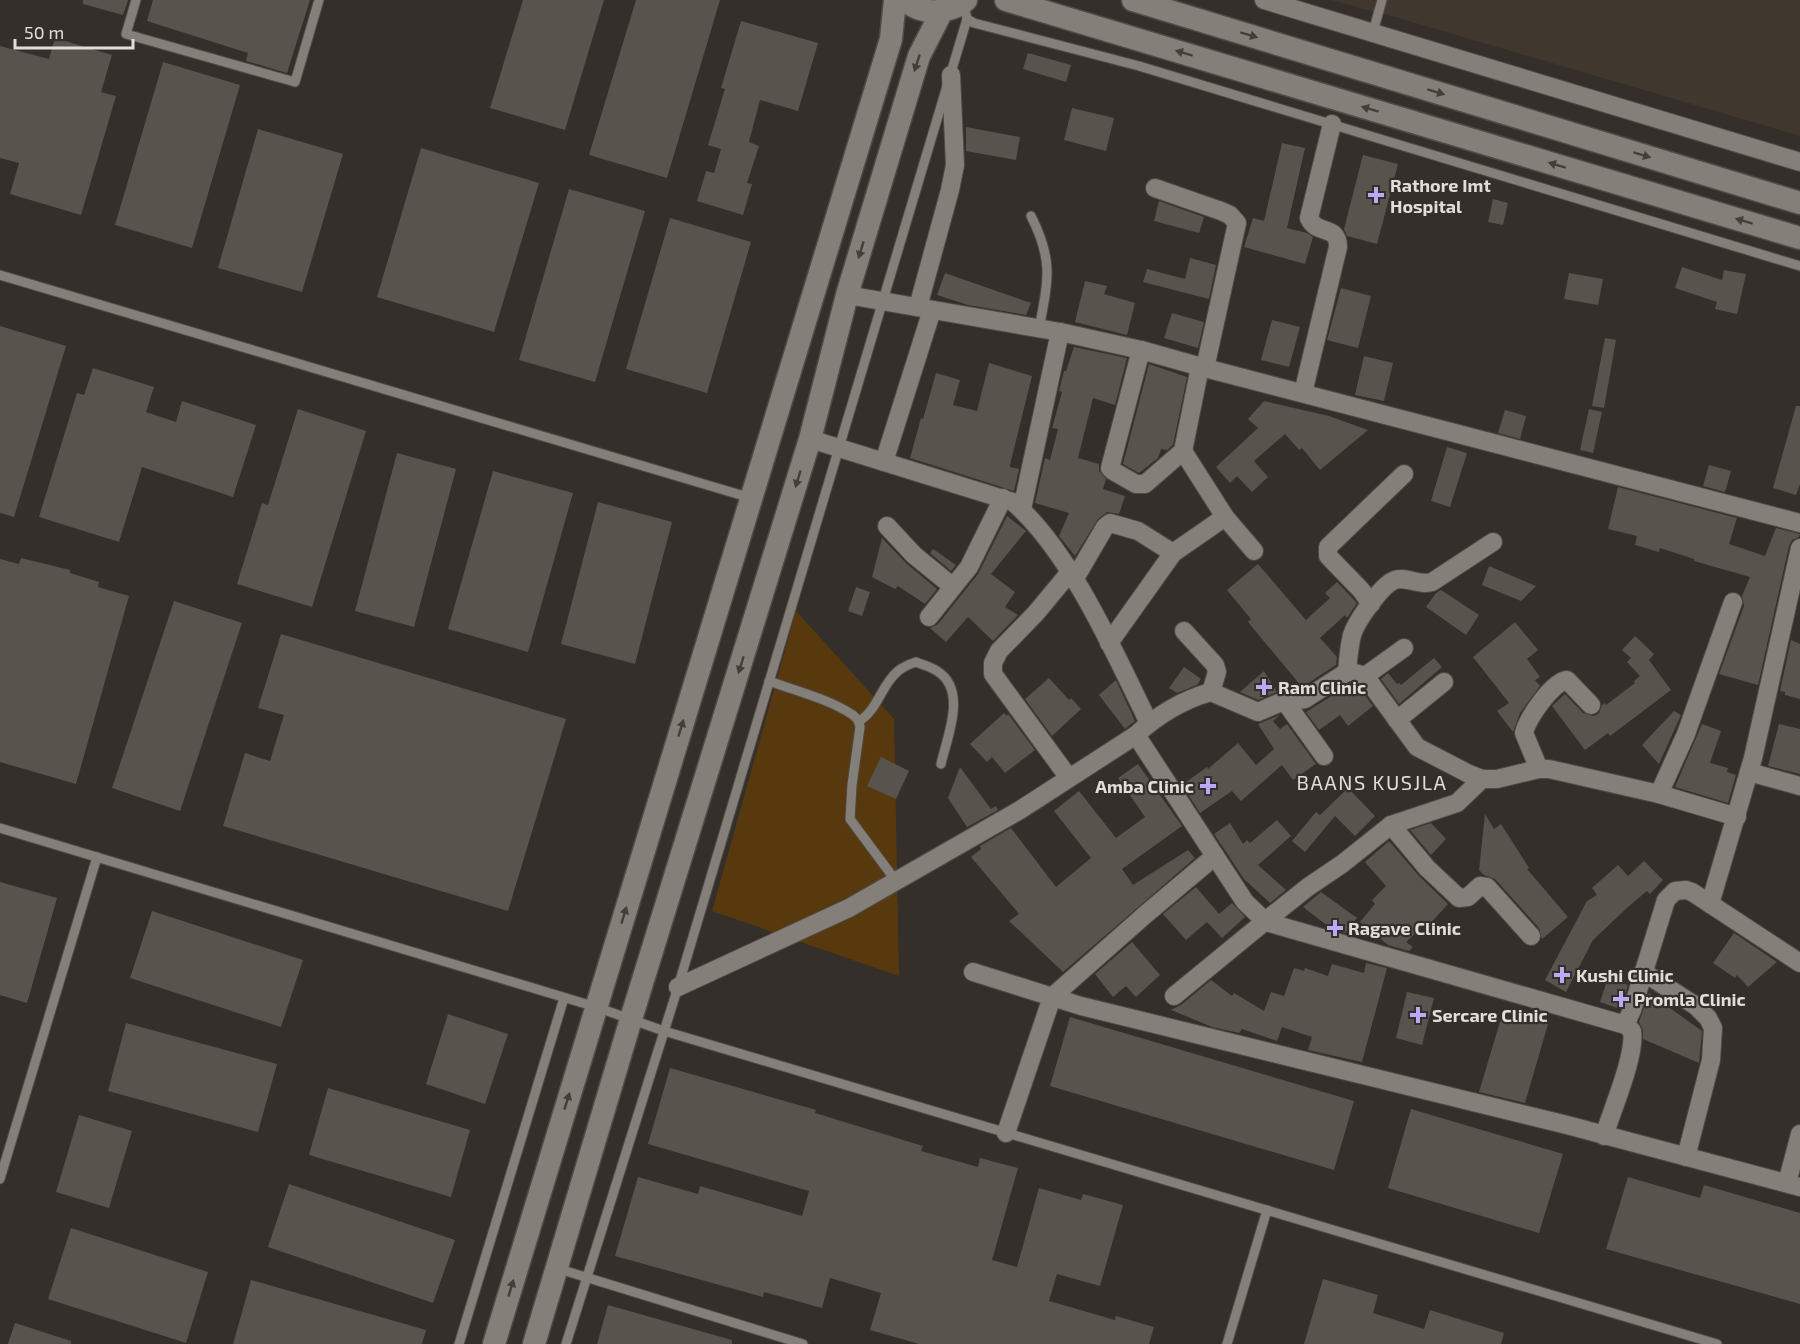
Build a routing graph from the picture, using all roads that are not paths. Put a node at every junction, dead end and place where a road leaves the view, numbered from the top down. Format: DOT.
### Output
graph roads {
  1 [pos="136,0"];
  2 [pos="319,0"];
  3 [pos="895,0"];
  4 [pos="903,0"];
  5 [pos="1006,0"];
  6 [pos="1133,0"];
  7 [pos="1264,0"];
  8 [pos="1382,0"];
  9 [pos="959,8"];
  10 [pos="1373,32"];
  11 [pos="951,75"];
  12 [pos="1332,124"];
  13 [pos="1800,162"];
  14 [pos="1155,188"];
  15 [pos="1800,203"];
  16 [pos="1031,216"];
  17 [pos="1800,238"];
  18 [pos="1800,266"];
  19 [pos="0,275"];
  20 [pos="847,295"];
  21 [pos="883,301"];
  22 [pos="925,309"];
  23 [pos="1039,329"];
  24 [pos="1060,332"];
  25 [pos="1141,350"];
  26 [pos="1203,367"];
  27 [pos="1303,393"];
  28 [pos="810,439"];
  29 [pos="838,447"];
  30 [pos="1183,451"];
  31 [pos="884,462"];
  32 [pos="1404,474"];
  33 [pos="751,498"];
  34 [pos="1003,498"];
  35 [pos="1022,509"];
  36 [pos="1226,517"];
  37 [pos="744,522"];
  38 [pos="1800,523"];
  39 [pos="887,526"];
  40 [pos="782,532"];
  41 [pos="1493,542"];
  42 [pos="1800,548"];
  43 [pos="1254,551"];
  44 [pos="1173,553"];
  45 [pos="1072,576"];
  46 [pos="952,586"];
  47 [pos="1733,602"];
  48 [pos="1371,604"];
  49 [pos="929,617"];
  50 [pos="1184,631"];
  51 [pos="1109,643"];
  52 [pos="1404,648"];
  53 [pos="1347,672"];
  54 [pos="1365,676"];
  55 [pos="769,681"];
  56 [pos="1444,682"];
  57 [pos="1211,692"];
  58 [pos="1286,703"];
  59 [pos="1591,705"];
  60 [pos="1397,720"];
  61 [pos="859,721"];
  62 [pos="1142,729"];
  63 [pos="1324,756"];
  64 [pos="941,764"];
  65 [pos="1539,769"];
  66 [pos="1749,772"];
  67 [pos="1069,778"];
  68 [pos="1482,779"];
  69 [pos="1800,786"];
  70 [pos="1659,794"];
  71 [pos="1737,817"];
  72 [pos="1391,825"];
  73 [pos="0,828"];
  74 [pos="1215,856"];
  75 [pos="97,857"];
  76 [pos="896,881"];
  77 [pos="1710,904"];
  78 [pos="1266,922"];
  79 [pos="1531,936"];
  80 [pos="1800,963"];
  81 [pos="973,972"];
  82 [pos="1643,972"];
  83 [pos="678,987"];
  84 [pos="1174,996"];
  85 [pos="1052,997"];
  86 [pos="564,998"];
  87 [pos="596,1007"];
  88 [pos="631,1019"];
  89 [pos="1624,1023"];
  90 [pos="664,1030"];
  91 [pos="1006,1133"];
  92 [pos="1800,1134"];
  93 [pos="1604,1136"];
  94 [pos="1686,1157"];
  95 [pos="0,1179"];
  96 [pos="1794,1185"];
  97 [pos="1267,1210"];
  98 [pos="556,1268"];
  99 [pos="586,1277"];
  100 [pos="459,1344"];
  101 [pos="494,1344"];
  102 [pos="534,1344"];
  103 [pos="566,1344"];
  104 [pos="803,1344"];
  105 [pos="1227,1344"];
  106 [pos="1717,1344"];
  1 -- 2 [label="lane"];
  3 -- 33 [label="street"];
  4 -- 9 [label="street"];
  17 -- 5 [label="street, one-way"];
  6 -- 15 [label="street, one-way"];
  7 -- 10 [label="street"];
  8 -- 10 [label="lane"];
  9 -- 11 [label="lane"];
  9 -- 12 [label="lane"];
  9 -- 20 [label="street, one-way"];
  10 -- 13 [label="street"];
  11 -- 21 [label="lane"];
  11 -- 22 [label="street"];
  12 -- 18 [label="lane"];
  12 -- 27 [label="street"];
  14 -- 26 [label="street"];
  16 -- 23 [label="lane"];
  19 -- 33 [label="lane"];
  20 -- 21 [label="street"];
  20 -- 28 [label="street"];
  21 -- 22 [label="street"];
  21 -- 29 [label="lane"];
  22 -- 23 [label="street"];
  22 -- 31 [label="street"];
  23 -- 24 [label="street"];
  24 -- 25 [label="street"];
  24 -- 35 [label="street"];
  25 -- 26 [label="street"];
  25 -- 30 [label="street"];
  26 -- 27 [label="street"];
  26 -- 30 [label="street"];
  27 -- 38 [label="street"];
  28 -- 29 [label="street"];
  28 -- 40 [label="street, one-way"];
  29 -- 31 [label="street"];
  29 -- 55 [label="lane"];
  30 -- 36 [label="street"];
  31 -- 34 [label="street"];
  32 -- 48 [label="street"];
  33 -- 37 [label="street"];
  34 -- 35 [label="street"];
  34 -- 46 [label="street"];
  35 -- 45 [label="street"];
  36 -- 43 [label="street"];
  36 -- 44 [label="street"];
  37 -- 40 [label="street"];
  87 -- 37 [label="street, one-way"];
  39 -- 46 [label="street"];
  40 -- 88 [label="street, one-way"];
  41 -- 48 [label="street"];
  42 -- 66 [label="street"];
  44 -- 45 [label="street"];
  44 -- 51 [label="street"];
  45 -- 51 [label="street"];
  45 -- 67 [label="street"];
  46 -- 49 [label="street"];
  47 -- 70 [label="street"];
  48 -- 53 [label="street"];
  50 -- 57 [label="street"];
  51 -- 62 [label="street"];
  52 -- 54 [label="street"];
  53 -- 54 [label="street"];
  53 -- 58 [label="street"];
  54 -- 60 [label="street"];
  55 -- 61 [label="lane"];
  55 -- 83 [label="lane"];
  56 -- 60 [label="street"];
  57 -- 58 [label="street"];
  57 -- 62 [label="street"];
  58 -- 63 [label="street"];
  59 -- 65 [label="street"];
  60 -- 68 [label="street"];
  61 -- 64 [label="lane"];
  61 -- 76 [label="lane"];
  62 -- 67 [label="street"];
  62 -- 74 [label="street"];
  65 -- 68 [label="street"];
  65 -- 70 [label="street"];
  66 -- 69 [label="street"];
  66 -- 71 [label="street"];
  67 -- 76 [label="street"];
  68 -- 72 [label="street"];
  70 -- 71 [label="street"];
  71 -- 77 [label="street"];
  72 -- 78 [label="street"];
  72 -- 79 [label="street"];
  73 -- 75 [label="lane"];
  74 -- 78 [label="street"];
  74 -- 85 [label="street"];
  75 -- 86 [label="lane"];
  75 -- 95 [label="lane"];
  76 -- 83 [label="street"];
  77 -- 80 [label="street"];
  77 -- 82 [label="street"];
  78 -- 84 [label="street"];
  78 -- 89 [label="street"];
  81 -- 85 [label="street"];
  82 -- 89 [label="street"];
  82 -- 94 [label="street"];
  83 -- 90 [label="lane"];
  85 -- 91 [label="street"];
  85 -- 93 [label="street"];
  86 -- 87 [label="lane"];
  86 -- 100 [label="lane"];
  87 -- 88 [label="lane"];
  101 -- 87 [label="street, one-way"];
  88 -- 90 [label="lane"];
  88 -- 98 [label="street"];
  89 -- 93 [label="street"];
  90 -- 91 [label="lane"];
  90 -- 99 [label="lane"];
  91 -- 97 [label="lane"];
  92 -- 96 [label="street"];
  93 -- 94 [label="street"];
  94 -- 96 [label="street"];
  97 -- 105 [label="lane"];
  97 -- 106 [label="lane"];
  98 -- 99 [label="lane"];
  98 -- 102 [label="street"];
  99 -- 103 [label="lane"];
  99 -- 104 [label="lane"];
}
